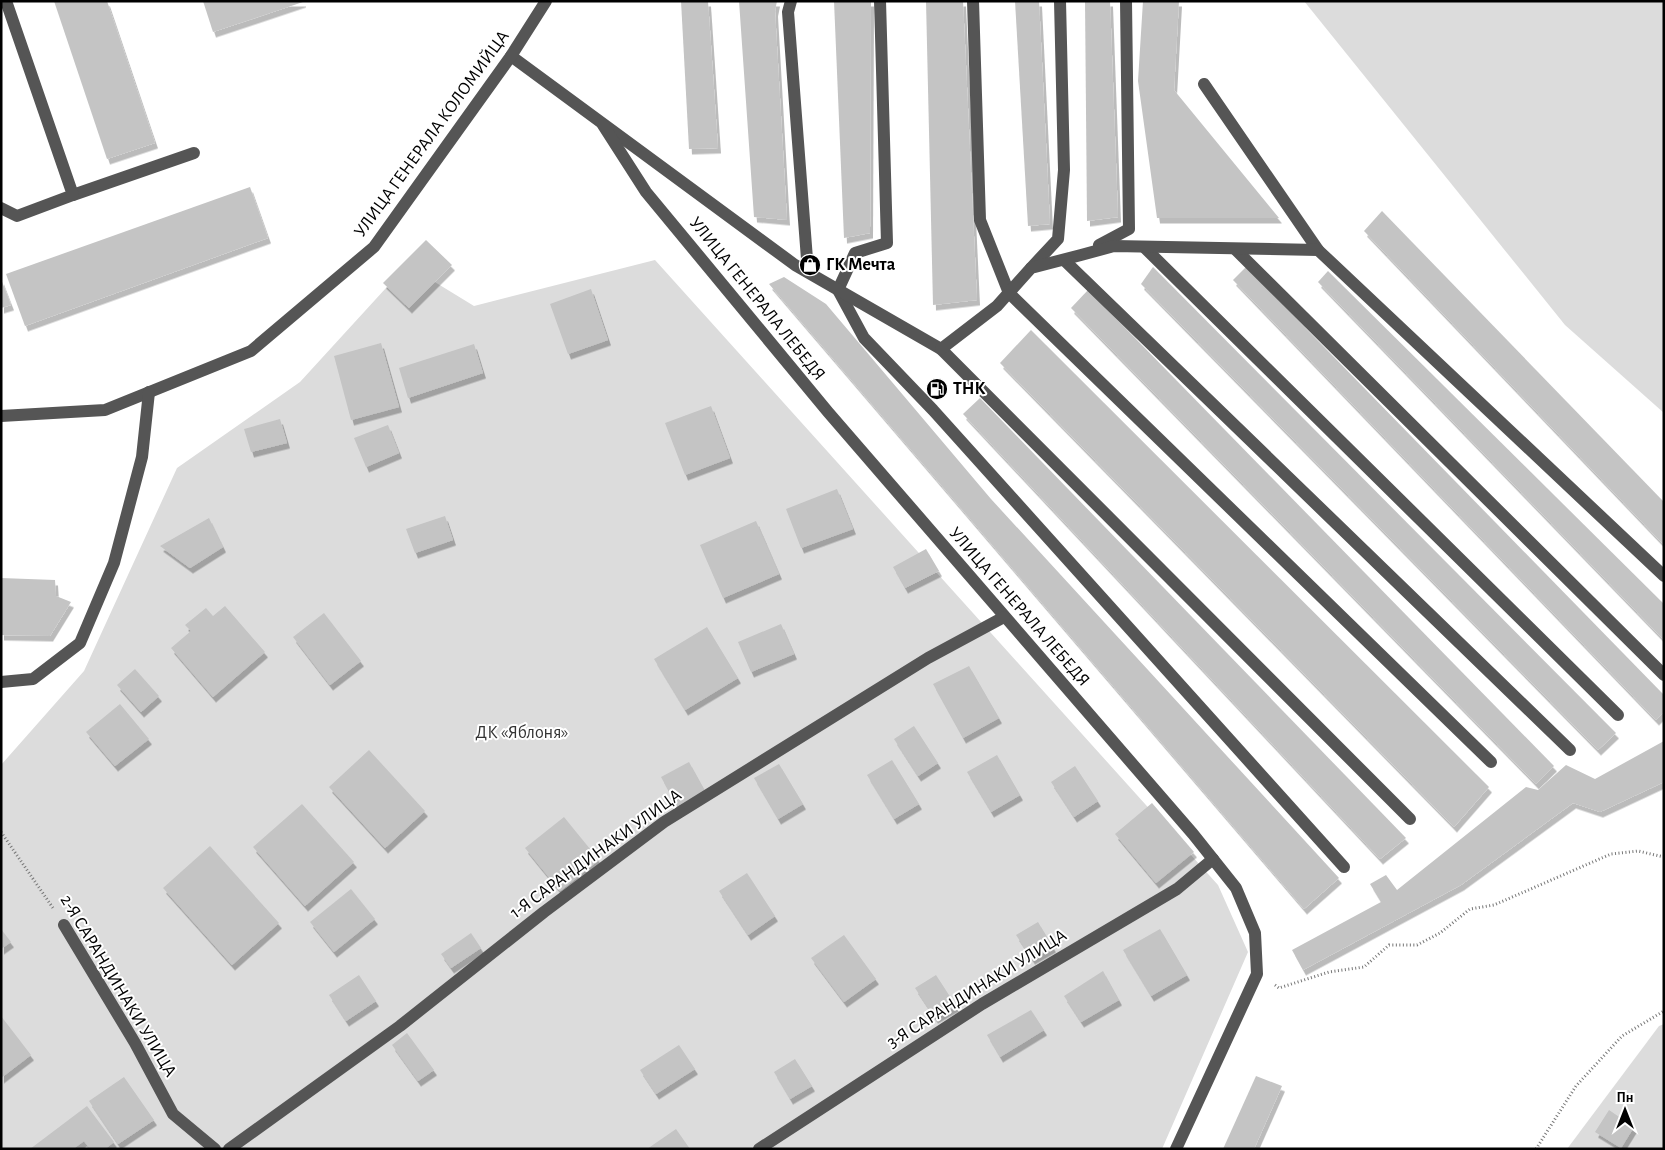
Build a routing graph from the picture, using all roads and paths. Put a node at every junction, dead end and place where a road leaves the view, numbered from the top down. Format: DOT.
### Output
graph roads {
  1 [pos="6,1"];
  2 [pos="546,1"];
  3 [pos="791,1"];
  4 [pos="880,1"];
  5 [pos="973,1"];
  6 [pos="1060,1"];
  7 [pos="1126,1"];
  8 [pos="511,56"];
  9 [pos="1204,84"];
  10 [pos="603,125"];
  11 [pos="194,153"];
  12 [pos="73,195"];
  13 [pos="1,208"];
  14 [pos="1144,247"];
  15 [pos="1235,249"];
  16 [pos="1318,250"];
  17 [pos="1081,255"];
  18 [pos="1064,260"];
  19 [pos="1031,268"];
  20 [pos="808,272"];
  21 [pos="838,290"];
  22 [pos="1009,293"];
  23 [pos="941,349"];
  24 [pos="150,392"];
  25 [pos="1,416"];
  26 [pos="1664,576"];
  27 [pos="1004,617"];
  28 [pos="1664,675"];
  29 [pos="1,682"];
  30 [pos="1618,715"];
  31 [pos="1570,750"];
  32 [pos="1491,762"];
  33 [pos="1410,819"];
  34 [pos="1,832"];
  35 [pos="1664,858"];
  36 [pos="1213,859"];
  37 [pos="1344,867"];
  38 [pos="64,925"];
  39 [pos="1257,974"];
  40 [pos="1664,1011"];
  41 [pos="215,1149"];
  42 [pos="229,1149"];
  43 [pos="759,1149"];
  44 [pos="1176,1149"];
  45 [pos="1536,1149"];
  1 -- 12 [label="street"];
  2 -- 8 [label="street, УЛИЦА ГЕНЕРАЛА КОЛОМИЙЦА"];
  3 -- 20 [label="street"];
  4 -- 21 [label="street"];
  5 -- 22 [label="street"];
  6 -- 19 [label="street"];
  7 -- 17 [label="street"];
  8 -- 10 [label="street"];
  8 -- 24 [label="street, УЛИЦА ГЕНЕРАЛА КОЛОМИЙЦА"];
  9 -- 16 [label="street"];
  10 -- 20 [label="street"];
  10 -- 27 [label="street, УЛИЦА ГЕНЕРАЛА ЛЕБЕДЯ"];
  11 -- 12 [label="street"];
  12 -- 13 [label="street"];
  14 -- 15 [label="street"];
  14 -- 17 [label="street"];
  14 -- 30 [label="street"];
  15 -- 16 [label="street"];
  15 -- 28 [label="street"];
  16 -- 26 [label="street"];
  17 -- 18 [label="street"];
  18 -- 19 [label="street"];
  18 -- 31 [label="street"];
  19 -- 22 [label="street"];
  20 -- 21 [label="street"];
  21 -- 23 [label="street"];
  21 -- 37 [label="street"];
  22 -- 23 [label="street"];
  22 -- 32 [label="street"];
  23 -- 33 [label="street"];
  24 -- 25 [label="street, УЛИЦА ГЕНЕРАЛА КОЛОМИЙЦА"];
  24 -- 29 [label="street"];
  27 -- 36 [label="street, УЛИЦА ГЕНЕРАЛА ЛЕБЕДЯ"];
  27 -- 42 [label="street, 1-Я САРАНДИНАКИ УЛИЦА"];
  34 -- 38 [label="path, 2-Я САРАНДИНАКИ УЛИЦА"];
  35 -- 39 [label="path"];
  36 -- 39 [label="street, УЛИЦА ГЕНЕРАЛА ЛЕБЕДЯ"];
  36 -- 43 [label="street, 3-Я САРАНДИНАКИ УЛИЦА"];
  38 -- 41 [label="street, 2-Я САРАНДИНАКИ УЛИЦА"];
  39 -- 44 [label="street, УЛИЦА ГЕНЕРАЛА ЛЕБЕДЯ"];
  40 -- 45 [label="path"];
}
